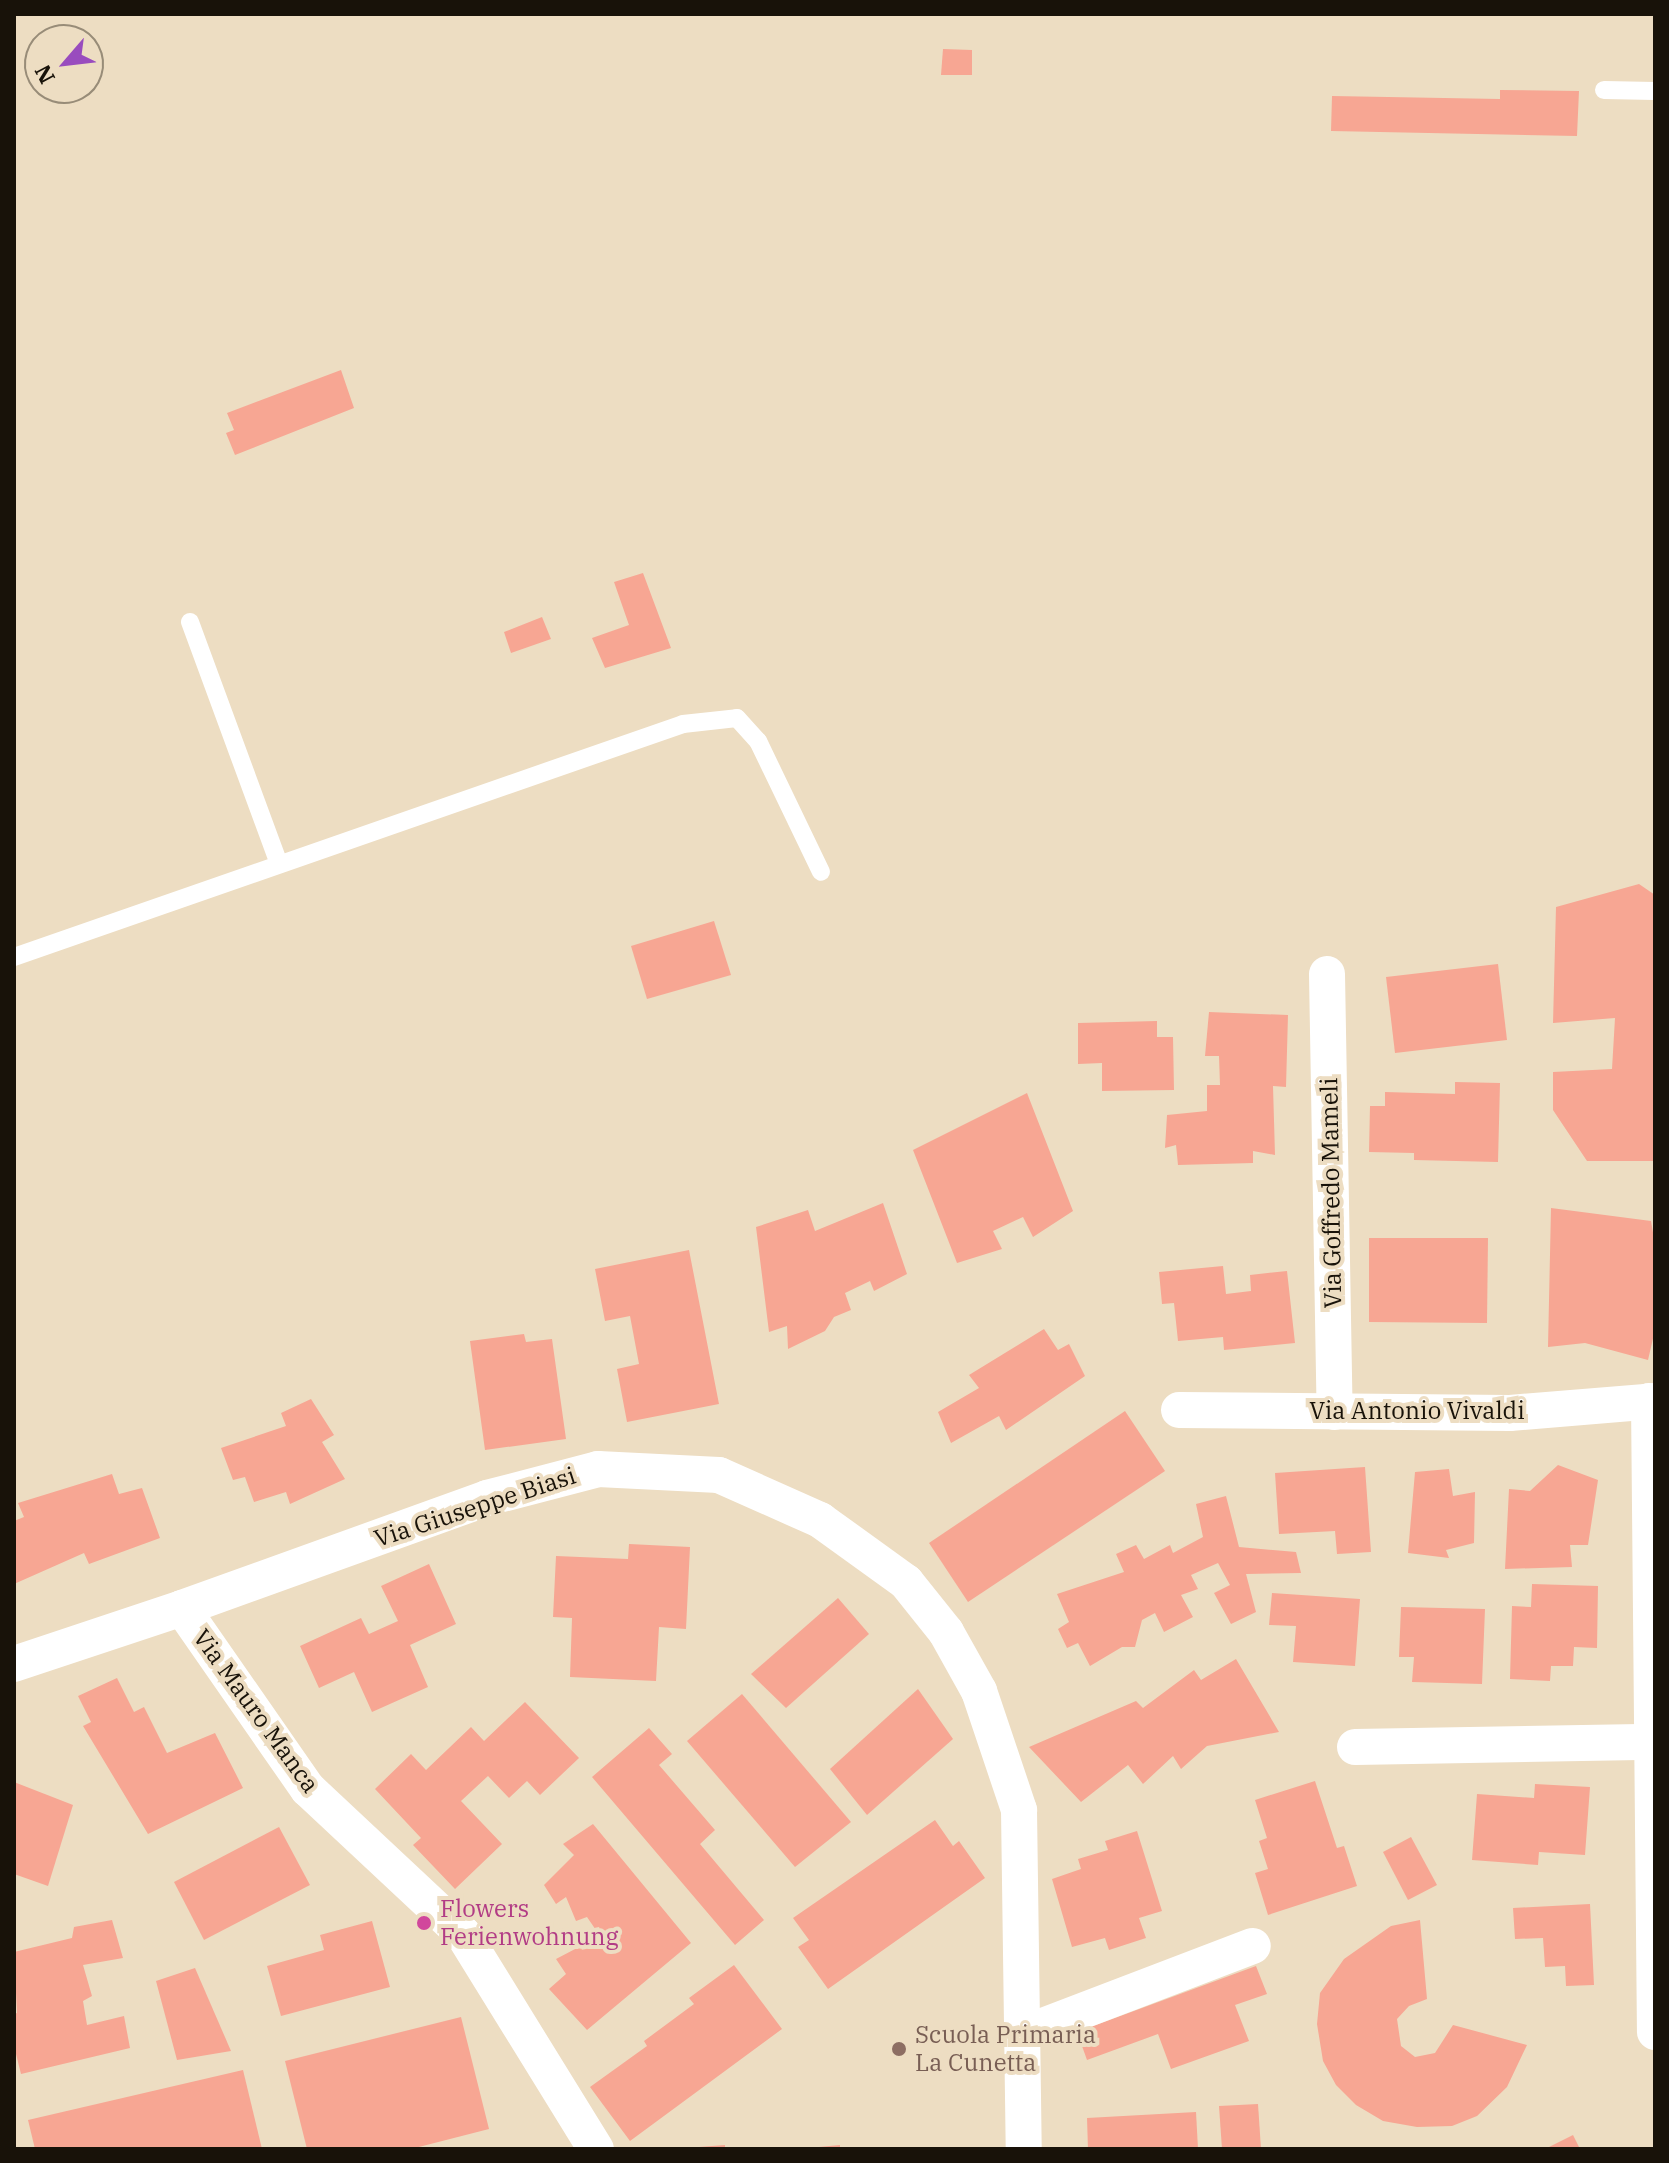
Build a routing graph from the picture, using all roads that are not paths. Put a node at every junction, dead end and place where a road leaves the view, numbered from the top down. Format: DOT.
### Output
graph roads {
  1 [pos="1604,90"];
  2 [pos="1655,91"];
  3 [pos="190,622"];
  4 [pos="279,864"];
  5 [pos="821,872"];
  6 [pos="14,957"];
  7 [pos="1327,974"];
  8 [pos="1652,1401"];
  9 [pos="1179,1410"];
  10 [pos="1335,1412"];
  11 [pos="182,1608"];
  12 [pos="14,1664"];
  13 [pos="1653,1742"];
  14 [pos="1355,1747"];
  15 [pos="1253,1946"];
  16 [pos="1654,2031"];
  17 [pos="1022,2034"];
  18 [pos="596,2149"];
  19 [pos="1024,2149"];
  1 -- 2 [label="lane"];
  3 -- 4 [label="lane"];
  4 -- 5 [label="lane"];
  4 -- 6 [label="lane"];
  7 -- 10 [label="street, Via Goffredo Mameli"];
  8 -- 10 [label="street, Via Antonio Vivaldi"];
  8 -- 13 [label="street"];
  9 -- 10 [label="street, Via Antonio Vivaldi"];
  11 -- 12 [label="street, Via Giuseppe Biasi"];
  11 -- 17 [label="street, Via Giuseppe Biasi"];
  11 -- 18 [label="street, Via Mauro Manca"];
  13 -- 14 [label="street"];
  13 -- 16 [label="street"];
  15 -- 17 [label="street"];
  17 -- 19 [label="street, Via Giuseppe Biasi"];
}
